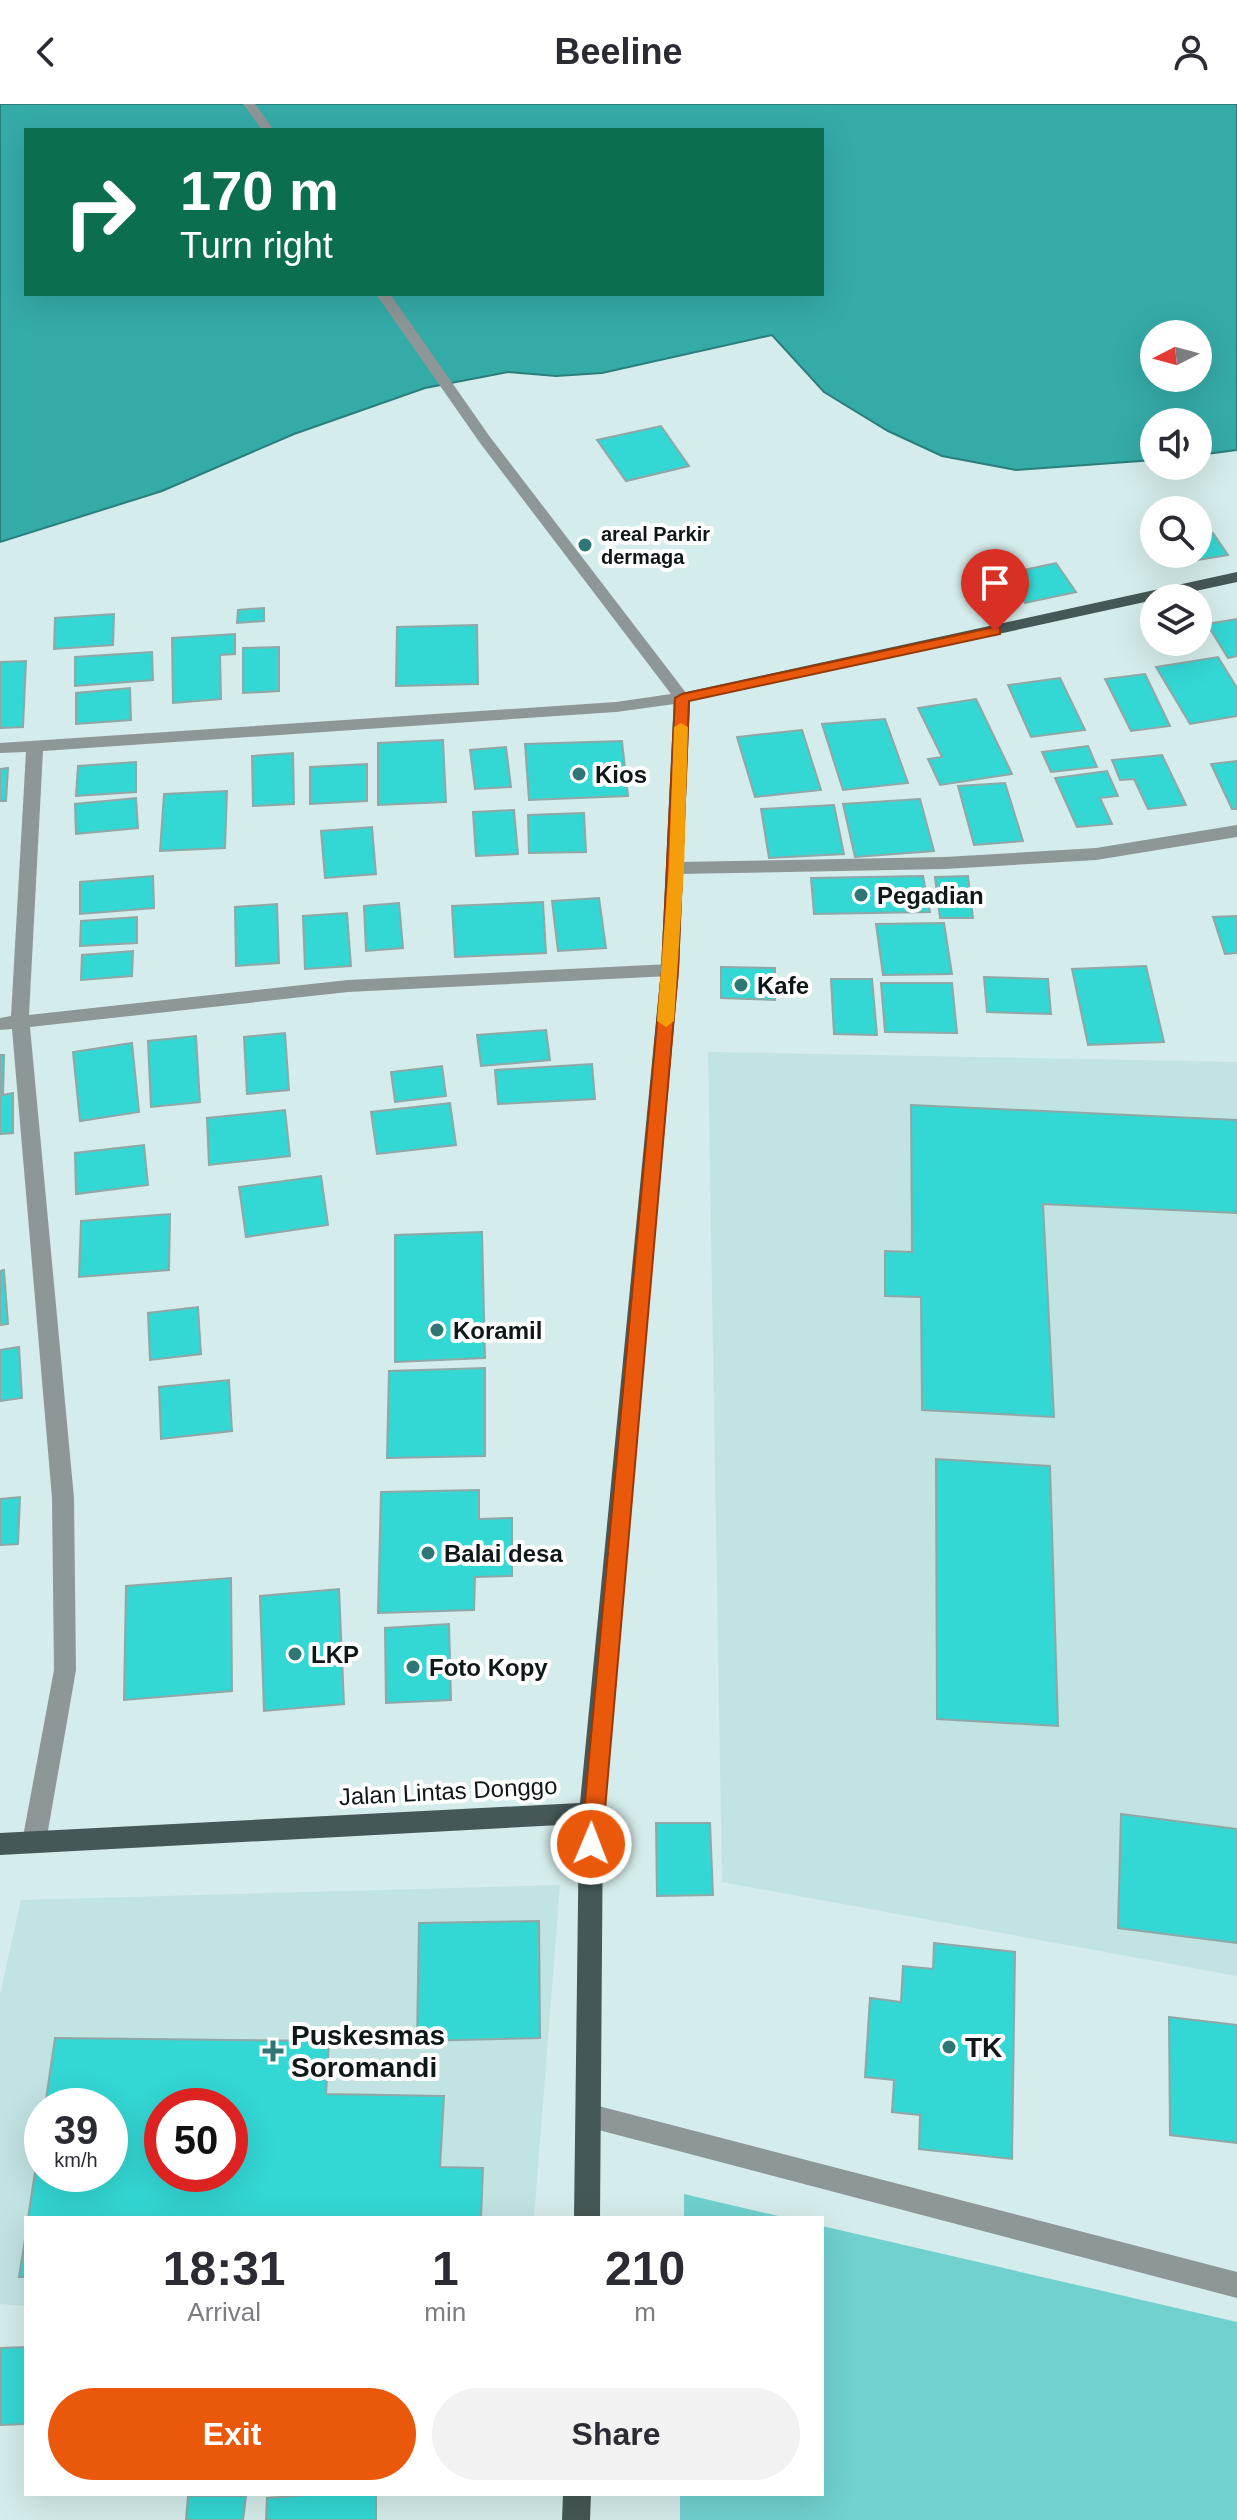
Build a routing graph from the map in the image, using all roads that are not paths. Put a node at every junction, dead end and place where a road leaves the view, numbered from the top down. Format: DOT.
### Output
graph roads {
  1 [pos="249,104"];
  2 [pos="267,128"];
  3 [pos="384,296"];
  4 [pos="1237,577"];
  5 [pos="682,698"];
  6 [pos="35,746"];
  7 [pos="0,748"];
  8 [pos="1237,831"];
  9 [pos="677,868"];
  10 [pos="670,970"];
  11 [pos="10,1023"];
  12 [pos="591,1813"];
  13 [pos="34,1842"];
  14 [pos="1,1847"];
  15 [pos="591,2116"];
  16 [pos="587,2216"];
  17 [pos="1237,2285"];
  18 [pos="577,2496"];
  19 [pos="576,2520"];
  1 -- 2 [label="street"];
  3 -- 5 [label="street"];
  4 -- 5 [label="main road"];
  5 -- 6 [label="street"];
  5 -- 9 [label="main road"];
  6 -- 7 [label="street"];
  6 -- 11 [label="street"];
  8 -- 9 [label="street"];
  9 -- 10 [label="main road"];
  10 -- 11 [label="street"];
  10 -- 12 [label="main road"];
  11 -- 13 [label="street"];
  12 -- 13 [label="main road, Jalan Lintas Donggo"];
  12 -- 15 [label="main road"];
  13 -- 14 [label="main road, Jalan Lintas Donggo"];
  15 -- 16 [label="main road"];
  15 -- 17 [label="street"];
  18 -- 19 [label="main road"];
}
